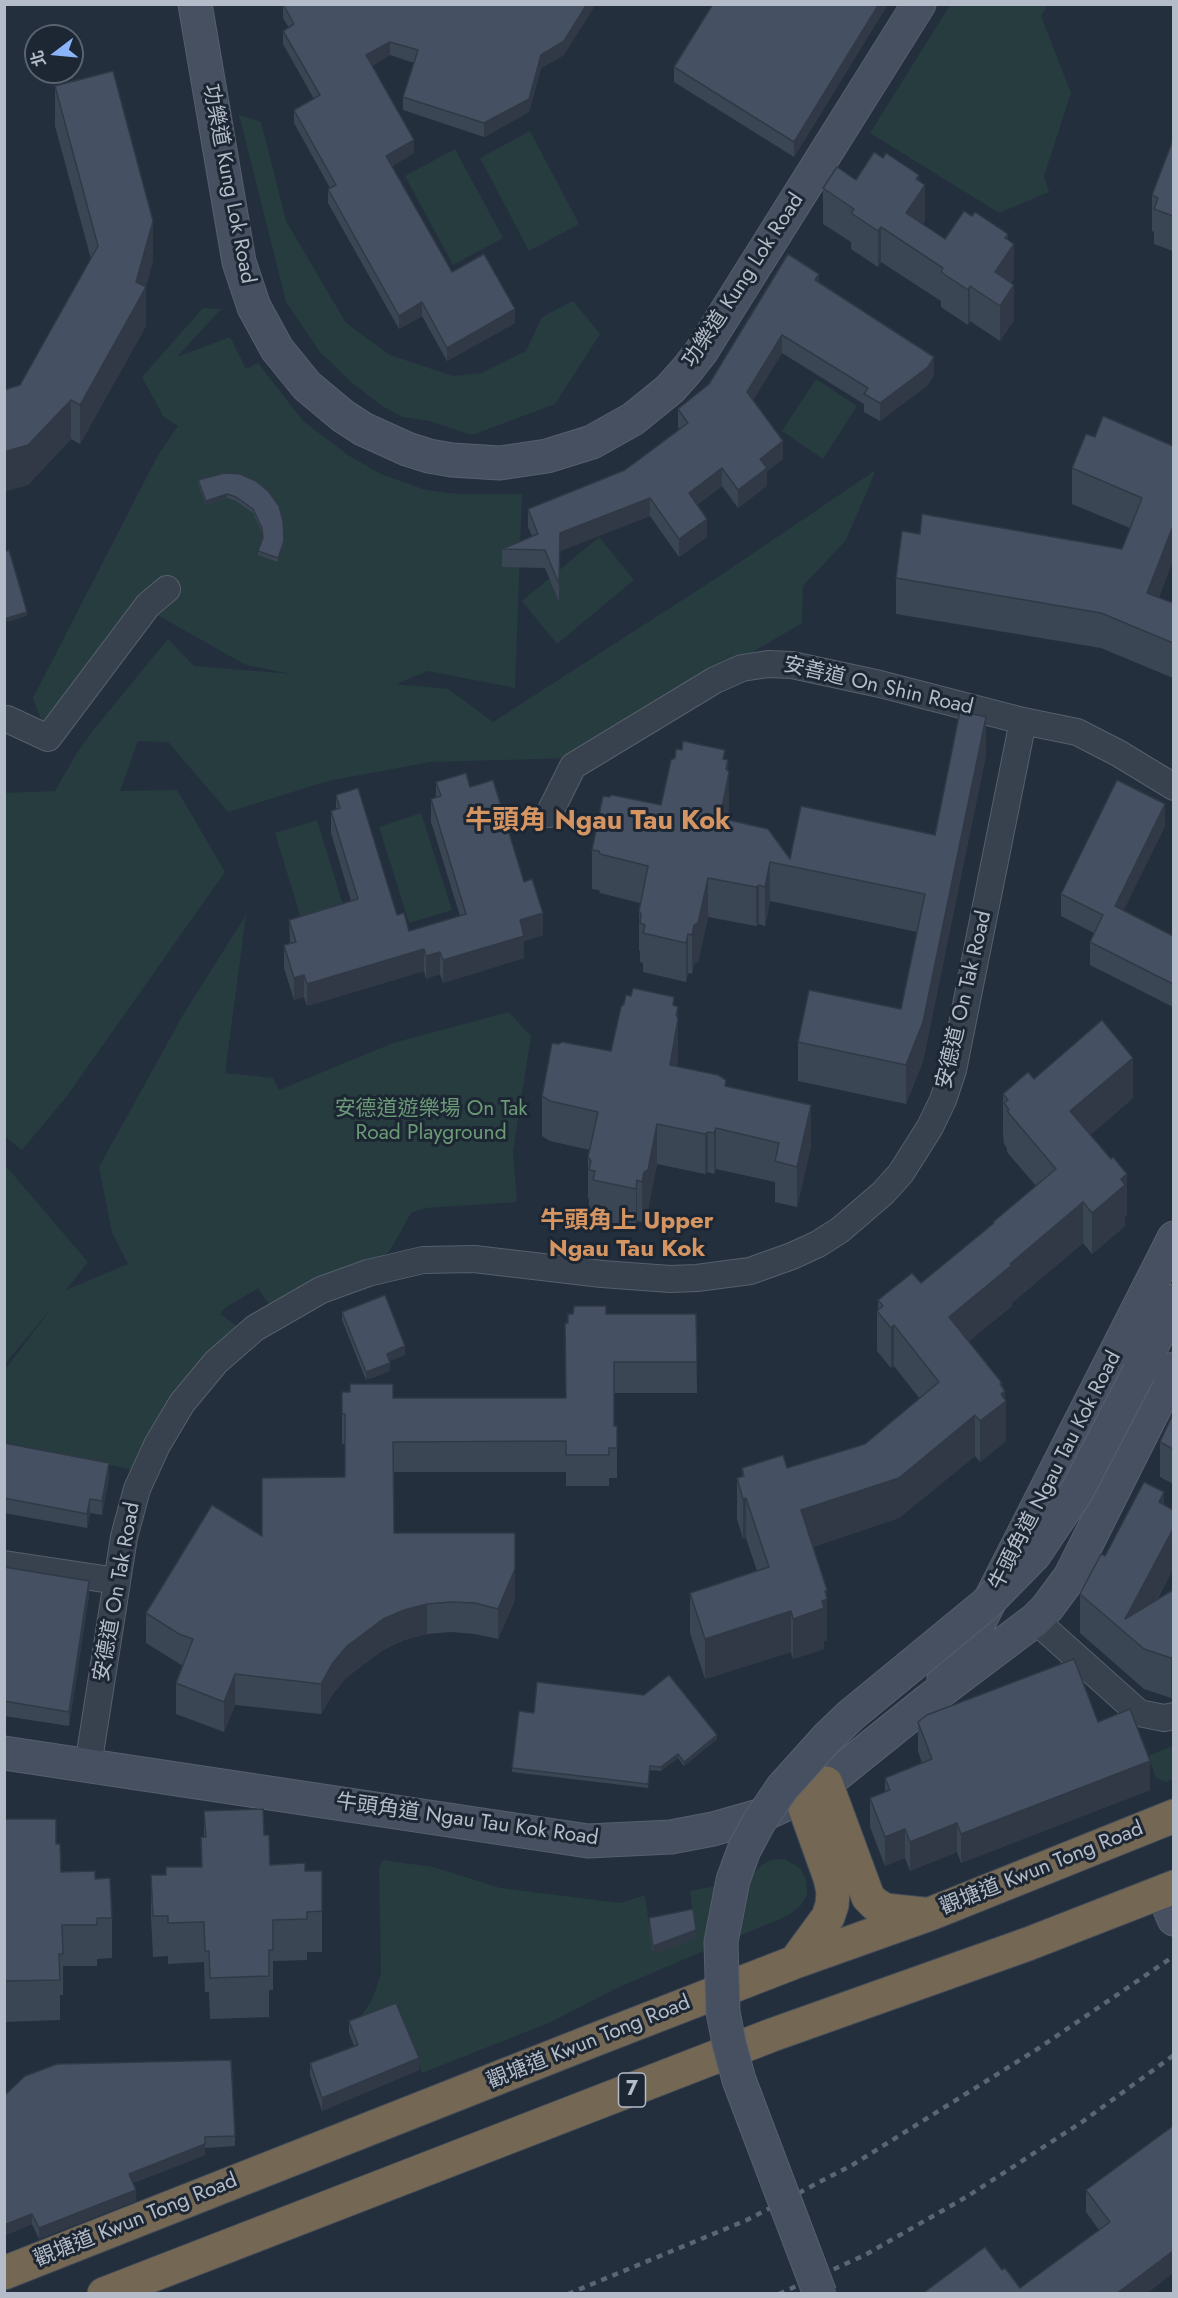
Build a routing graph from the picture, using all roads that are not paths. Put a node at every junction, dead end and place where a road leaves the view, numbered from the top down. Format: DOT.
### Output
graph roads {
  1 [pos="195,4"];
  2 [pos="919,4"];
  3 [pos="167,589"];
  4 [pos="5,718"];
  5 [pos="1023,721"];
  6 [pos="1173,787"];
  7 [pos="549,814"];
  8 [pos="1173,1238"];
  9 [pos="1173,1301"];
  10 [pos="1173,1369"];
  11 [pos="4,1564"];
  12 [pos="117,1581"];
  13 [pos="1035,1620"];
  14 [pos="929,1700"];
  15 [pos="1173,1716"];
  16 [pos="4,1754"];
  17 [pos="88,1766"];
  18 [pos="814,1790"];
  19 [pos="1173,1816"];
  20 [pos="1170,1899"];
  21 [pos="930,1914"];
  22 [pos="795,1962"];
  23 [pos="4,2273"];
  24 [pos="104,2294"];
  25 [pos="820,2294"];
  1 -- 2 [label="main road, 功樂道 Kung Lok Road"];
  3 -- 4 [label="street"];
  5 -- 6 [label="street, 安善道 On Shin Road"];
  5 -- 7 [label="street, 安善道 On Shin Road"];
  5 -- 12 [label="street, 安德道 On Tak Road"];
  8 -- 14 [label="main road, 牛頭角道 Ngau Tau Kok Road"];
  9 -- 25 [label="main road, 牛頭角道 Ngau Tau Kok Road, bridge"];
  10 -- 13 [label="main road, 牛頭角道 Ngau Tau Kok Road"];
  11 -- 12 [label="street"];
  12 -- 17 [label="street, 安德道 On Tak Road"];
  13 -- 14 [label="main road, 牛頭角道 Ngau Tau Kok Road"];
  13 -- 15 [label="street"];
  14 -- 18 [label="main road, 牛頭角道 Ngau Tau Kok Road"];
  16 -- 17 [label="main road, 牛頭角道 Ngau Tau Kok Road"];
  17 -- 18 [label="main road, 牛頭角道 Ngau Tau Kok Road"];
  18 -- 21 [label="highway"];
  18 -- 22 [label="highway"];
  19 -- 21 [label="highway, 觀塘道 Kwun Tong Road"];
  20 -- 24 [label="highway, 7"];
  21 -- 22 [label="highway, 觀塘道 Kwun Tong Road"];
  22 -- 23 [label="highway, 觀塘道 Kwun Tong Road"];
}
